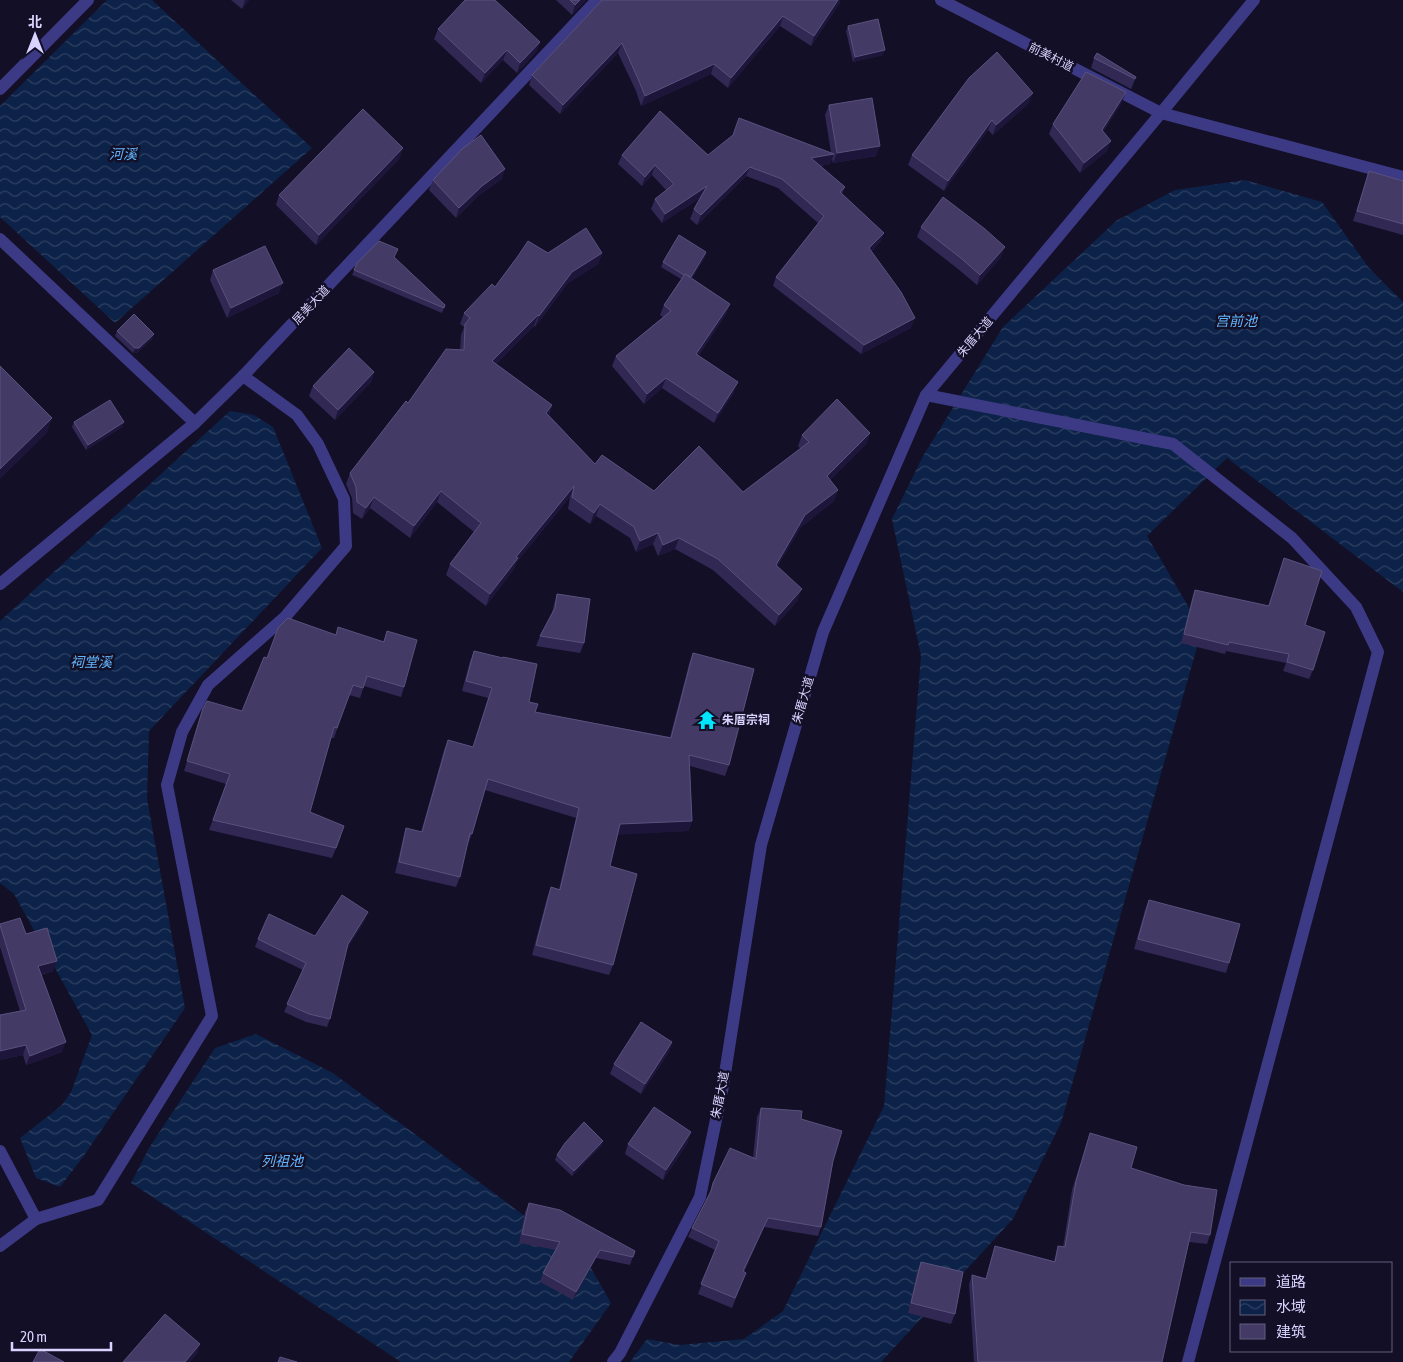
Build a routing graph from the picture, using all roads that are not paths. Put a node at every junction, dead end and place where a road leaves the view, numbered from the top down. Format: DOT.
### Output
graph roads {
  1 [pos="88,0"];
  2 [pos="597,0"];
  3 [pos="941,0"];
  4 [pos="1254,0"];
  5 [pos="0,88"];
  6 [pos="1161,113"];
  7 [pos="1403,177"];
  8 [pos="0,239"];
  9 [pos="243,376"];
  10 [pos="926,396"];
  11 [pos="195,424"];
  12 [pos="0,584"];
  13 [pos="0,1151"];
  14 [pos="36,1219"];
  15 [pos="0,1246"];
  16 [pos="613,1362"];
  17 [pos="1188,1362"];
  1 -- 5 [label="street"];
  2 -- 9 [label="street, 居美大道"];
  3 -- 6 [label="street, 前美村道"];
  4 -- 6 [label="street, 朱厝大道"];
  6 -- 7 [label="street, 前美村道"];
  6 -- 10 [label="street, 朱厝大道"];
  8 -- 11 [label="street"];
  9 -- 11 [label="street, 居美大道"];
  9 -- 14 [label="street"];
  10 -- 16 [label="street, 朱厝大道"];
  10 -- 17 [label="street"];
  11 -- 12 [label="street, 居美大道"];
  13 -- 14 [label="street"];
  14 -- 15 [label="street"];
}
